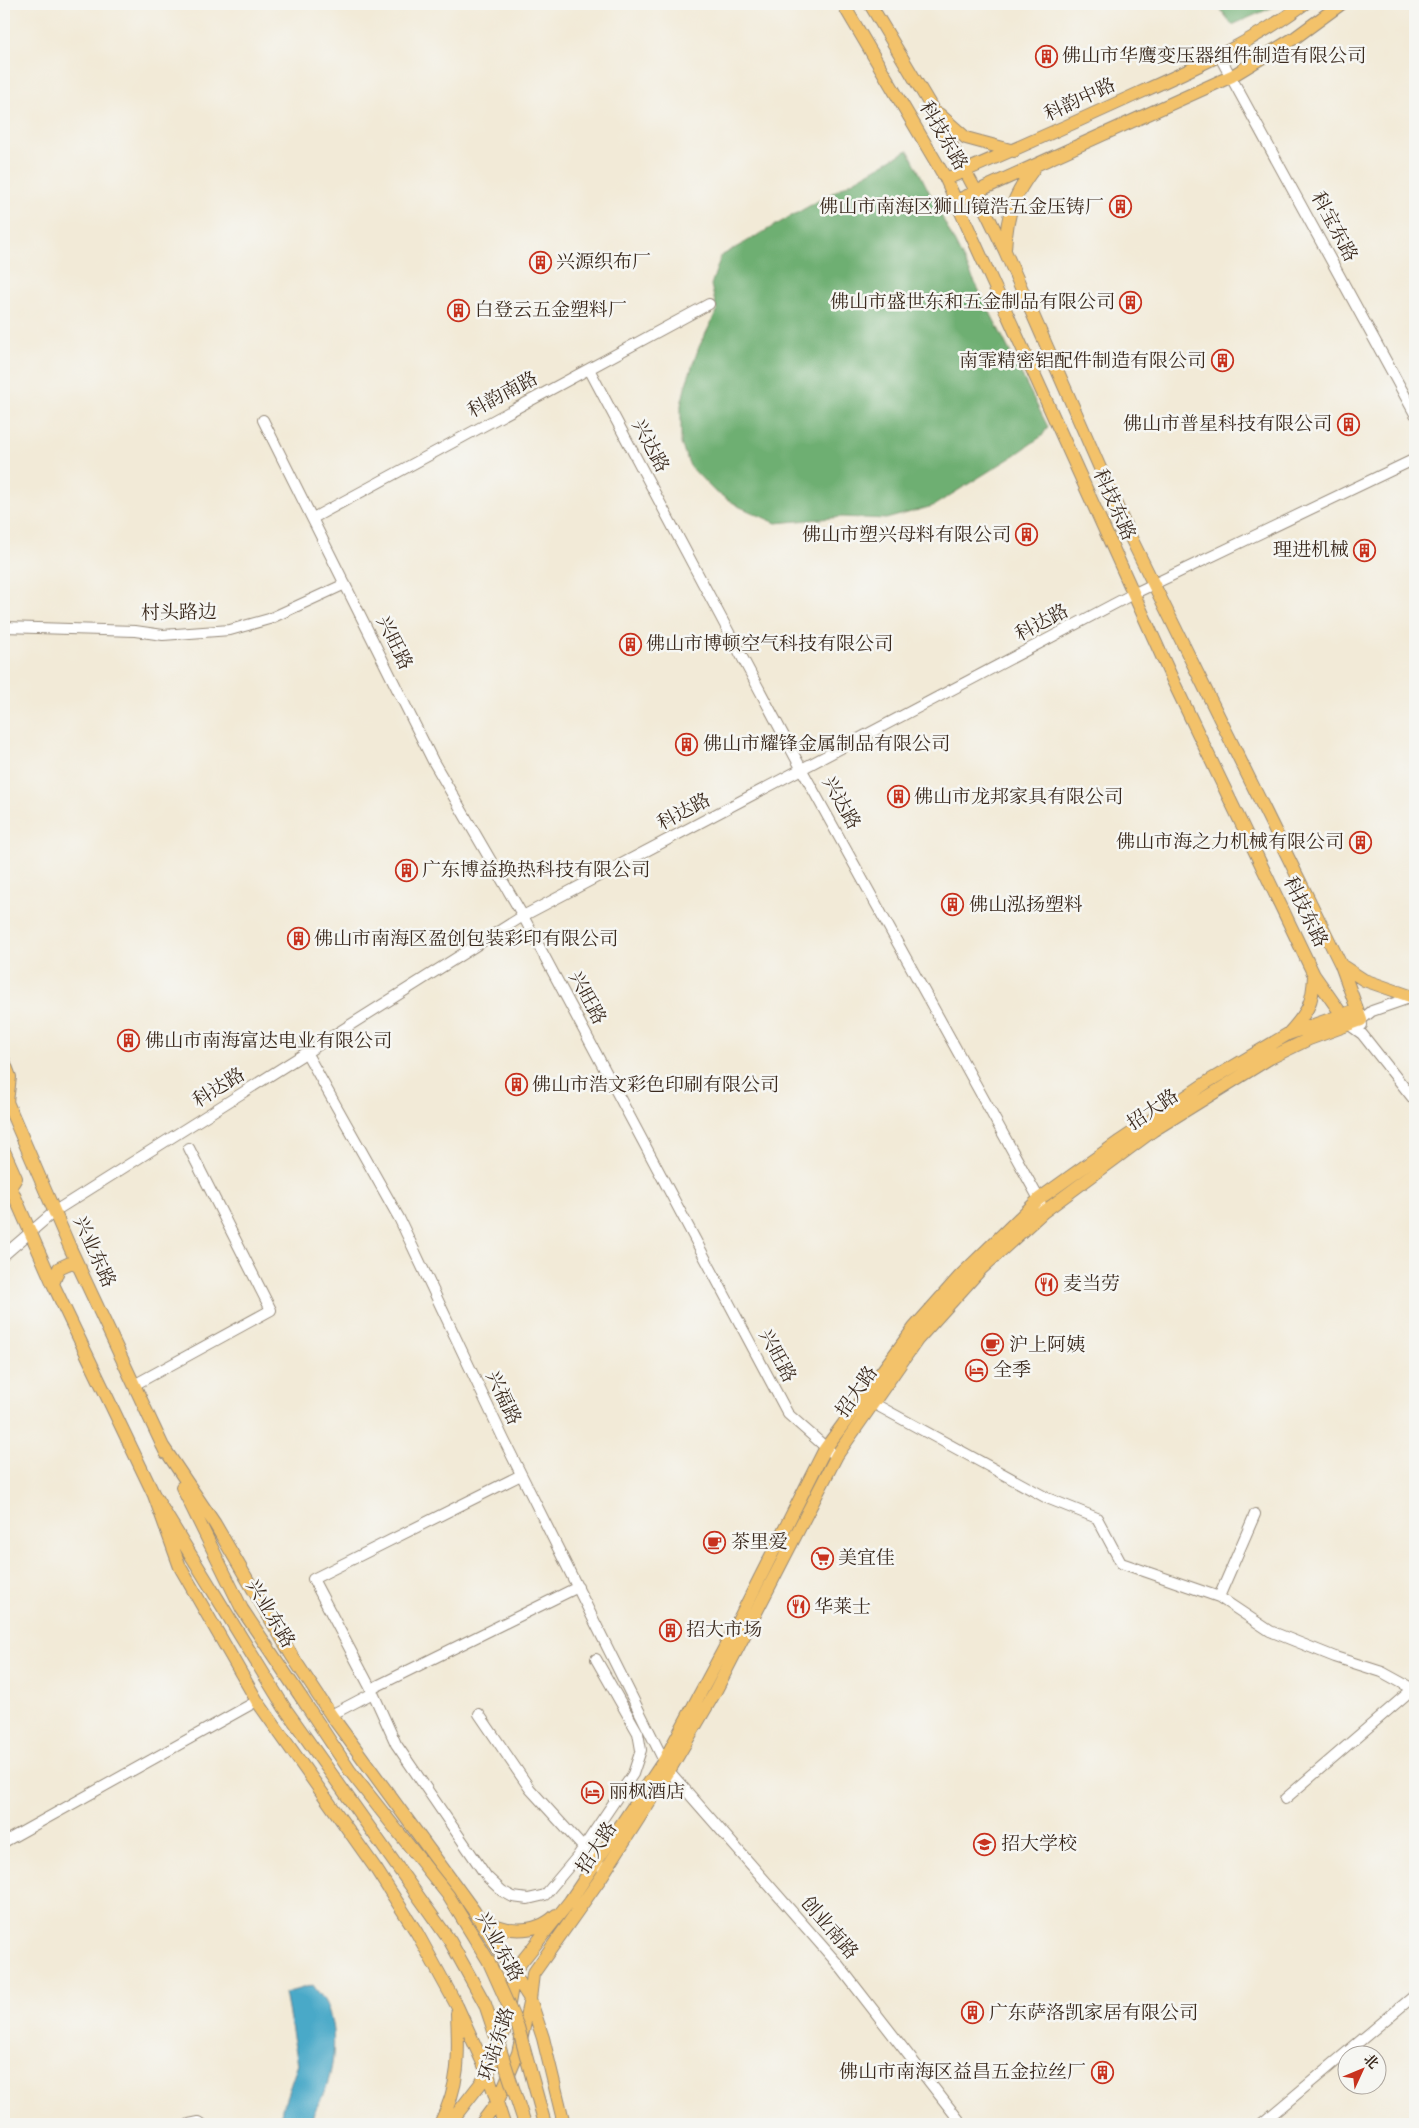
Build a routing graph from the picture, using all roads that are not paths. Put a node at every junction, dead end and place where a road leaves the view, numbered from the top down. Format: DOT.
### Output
graph roads {
  1 [pos="843,4"];
  2 [pos="870,4"];
  3 [pos="1304,4"];
  4 [pos="1341,4"];
  5 [pos="1220,56"];
  6 [pos="1232,76"];
  7 [pos="929,103"];
  8 [pos="1014,151"];
  9 [pos="1037,165"];
  10 [pos="965,171"];
  11 [pos="946,179"];
  12 [pos="976,193"];
  13 [pos="956,200"];
  14 [pos="1005,252"];
  15 [pos="709,304"];
  16 [pos="589,369"];
  17 [pos="1415,414"];
  18 [pos="263,420"];
  19 [pos="1415,459"];
  20 [pos="313,518"];
  21 [pos="345,584"];
  22 [pos="1153,585"];
  23 [pos="1133,594"];
  24 [pos="4,627"];
  25 [pos="802,770"];
  26 [pos="523,916"];
  27 [pos="1340,965"];
  28 [pos="1314,975"];
  29 [pos="1414,996"];
  30 [pos="1359,1015"];
  31 [pos="1345,1019"];
  32 [pos="1288,1034"];
  33 [pos="1362,1034"];
  34 [pos="307,1054"];
  35 [pos="4,1061"];
  36 [pos="5,1099"];
  37 [pos="1415,1101"];
  38 [pos="189,1148"];
  39 [pos="4,1151"];
  40 [pos="4,1172"];
  41 [pos="11,1186"];
  42 [pos="1039,1199"];
  43 [pos="55,1211"];
  44 [pos="1042,1213"];
  45 [pos="30,1231"];
  46 [pos="4,1255"];
  47 [pos="80,1268"];
  48 [pos="53,1284"];
  49 [pos="134,1385"];
  50 [pos="871,1402"];
  51 [pos="162,1445"];
  52 [pos="831,1452"];
  53 [pos="521,1475"];
  54 [pos="154,1495"];
  55 [pos="1255,1514"];
  56 [pos="578,1587"];
  57 [pos="1219,1597"];
  58 [pos="596,1659"];
  59 [pos="1414,1688"];
  60 [pos="372,1691"];
  61 [pos="257,1702"];
  62 [pos="479,1714"];
  63 [pos="331,1715"];
  64 [pos="667,1765"];
  65 [pos="1285,1799"];
  66 [pos="4,1842"];
  67 [pos="583,1848"];
  68 [pos="601,1867"];
  69 [pos="570,1901"];
  70 [pos="474,1911"];
  71 [pos="514,1974"];
  72 [pos="1415,1995"];
  73 [pos="530,1999"];
  74 [pos="457,2006"];
  75 [pos="488,2074"];
  76 [pos="498,2101"];
  77 [pos="190,2124"];
  78 [pos="202,2124"];
  79 [pos="440,2124"];
  80 [pos="449,2124"];
  81 [pos="481,2124"];
  82 [pos="504,2124"];
  83 [pos="525,2124"];
  84 [pos="545,2124"];
  85 [pos="564,2124"];
  86 [pos="962,2124"];
  87 [pos="1261,2124"];
  1 -- 11 [label="main road, 科技东路"];
  2 -- 7 [label="main road, 科技东路"];
  3 -- 5 [label="main road, 科韵中路"];
  4 -- 6 [label="main road"];
  5 -- 6 [label="street, 科宝东路"];
  5 -- 8 [label="main road, 科韵中路"];
  6 -- 9 [label="main road"];
  6 -- 17 [label="street, 科宝东路"];
  7 -- 8 [label="main road"];
  7 -- 10 [label="main road"];
  8 -- 10 [label="main road, 科韵中路"];
  9 -- 12 [label="main road"];
  9 -- 14 [label="main road"];
  10 -- 11 [label="main road, 科韵中路"];
  10 -- 12 [label="main road"];
  11 -- 13 [label="main road, 科技东路"];
  12 -- 13 [label="main road"];
  12 -- 14 [label="main road"];
  13 -- 23 [label="main road, 科技东路"];
  14 -- 22 [label="main road"];
  15 -- 16 [label="street, 科韵南路"];
  16 -- 20 [label="street, 科韵南路"];
  16 -- 25 [label="street, 兴达路"];
  18 -- 20 [label="street, 兴旺路"];
  19 -- 22 [label="street, 科达路"];
  20 -- 21 [label="street, 兴旺路"];
  21 -- 24 [label="street, 村头路边"];
  21 -- 26 [label="street, 兴旺路"];
  22 -- 23 [label="street, 科达路"];
  22 -- 27 [label="main road"];
  23 -- 25 [label="street, 科达路"];
  23 -- 28 [label="main road, 科技东路"];
  25 -- 26 [label="street, 科达路"];
  25 -- 42 [label="street, 兴达路"];
  26 -- 34 [label="street, 科达路"];
  26 -- 52 [label="street, 兴旺路"];
  27 -- 29 [label="main road"];
  27 -- 30 [label="main road"];
  28 -- 31 [label="main road, 科技东路"];
  28 -- 32 [label="main road"];
  29 -- 30 [label="street, 招大路"];
  30 -- 31 [label="main road, 招大路"];
  30 -- 33 [label="street"];
  31 -- 32 [label="main road, 招大路"];
  31 -- 33 [label="street"];
  31 -- 44 [label="main road, 招大路"];
  32 -- 42 [label="main road, 招大路"];
  33 -- 37 [label="street"];
  34 -- 43 [label="street, 科达路"];
  34 -- 53 [label="street, 兴福路"];
  35 -- 36 [label="main road"];
  36 -- 43 [label="main road, 兴业东路"];
  38 -- 49 [label="street"];
  39 -- 41 [label="main road"];
  40 -- 41 [label="main road"];
  41 -- 45 [label="main road"];
  42 -- 44 [label="street, 兴达路"];
  42 -- 52 [label="main road, 招大路"];
  43 -- 45 [label="street, 科达路"];
  43 -- 47 [label="main road, 兴业东路"];
  44 -- 50 [label="main road, 招大路"];
  45 -- 46 [label="street, 科达路"];
  45 -- 48 [label="main road"];
  47 -- 48 [label="main road"];
  47 -- 49 [label="main road, 兴业东路"];
  48 -- 54 [label="main road"];
  49 -- 51 [label="main road, 兴业东路"];
  50 -- 52 [label="main road, 招大路"];
  50 -- 57 [label="street"];
  51 -- 63 [label="main road"];
  51 -- 84 [label="main road, 兴业东路, bridge"];
  52 -- 64 [label="main road, 招大路"];
  53 -- 56 [label="street, 兴福路"];
  53 -- 60 [label="street"];
  54 -- 61 [label="main road"];
  54 -- 83 [label="main road, bridge"];
  55 -- 57 [label="street"];
  56 -- 60 [label="street"];
  56 -- 64 [label="street, 兴福路"];
  57 -- 59 [label="street"];
  58 -- 67 [label="street"];
  59 -- 65 [label="street"];
  60 -- 63 [label="street"];
  60 -- 67 [label="street"];
  61 -- 66 [label="street"];
  61 -- 74 [label="main road"];
  62 -- 67 [label="street"];
  63 -- 70 [label="main road"];
  64 -- 68 [label="main road, 招大路"];
  64 -- 86 [label="street, 创业南路"];
  67 -- 68 [label="street"];
  68 -- 69 [label="main road, 招大路"];
  68 -- 73 [label="main road, 招大路"];
  69 -- 70 [label="main road"];
  69 -- 71 [label="main road, 环站东路"];
  70 -- 71 [label="main road"];
  71 -- 73 [label="main road"];
  71 -- 75 [label="main road, 环站东路"];
  72 -- 87 [label="street"];
  73 -- 76 [label="main road, 环站东路"];
  73 -- 85 [label="main road"];
  74 -- 75 [label="main road"];
  74 -- 79 [label="main road"];
  75 -- 76 [label="main road"];
  75 -- 80 [label="main road, 环站东路"];
  76 -- 81 [label="main road, 环站东路"];
  76 -- 82 [label="main road"];
  77 -- 78 [label="street"];
}
